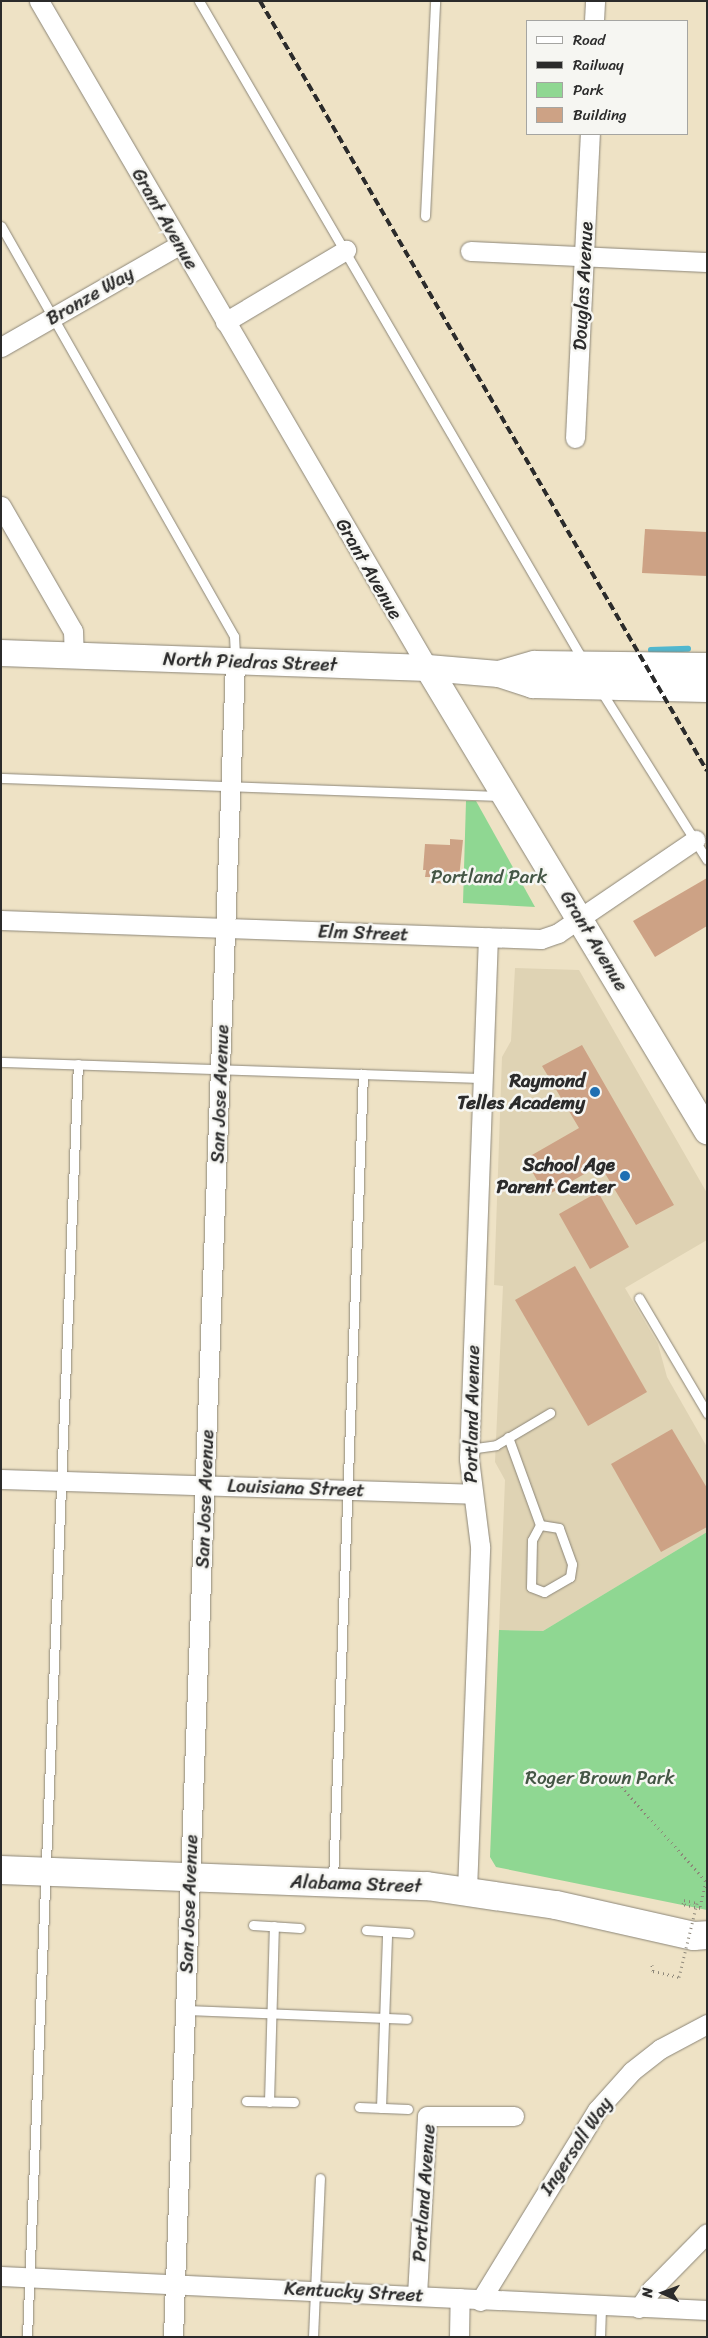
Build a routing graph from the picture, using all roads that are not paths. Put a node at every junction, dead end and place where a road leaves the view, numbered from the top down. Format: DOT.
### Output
graph roads {
  1 [pos="39,1"];
  2 [pos="199,1"];
  3 [pos="435,1"];
  4 [pos="595,1"];
  5 [pos="594,20"];
  6 [pos="590,135"];
  7 [pos="425,216"];
  8 [pos="1,226"];
  9 [pos="180,245"];
  10 [pos="346,250"];
  11 [pos="470,251"];
  12 [pos="584,256"];
  13 [pos="707,262"];
  14 [pos="53,317"];
  15 [pos="225,322"];
  16 [pos="1,347"];
  17 [pos="575,438"];
  18 [pos="1,506"];
  19 [pos="1,653"];
  20 [pos="74,656"];
  21 [pos="235,661"];
  22 [pos="707,666"];
  23 [pos="428,668"];
  24 [pos="593,677"];
  25 [pos="707,689"];
  26 [pos="1,778"];
  27 [pos="232,786"];
  28 [pos="507,796"];
  29 [pos="694,840"];
  30 [pos="707,860"];
  31 [pos="580,916"];
  32 [pos="1,920"];
  33 [pos="226,928"];
  34 [pos="488,937"];
  35 [pos="1,1062"];
  36 [pos="78,1064"];
  37 [pos="221,1069"];
  38 [pos="364,1074"];
  39 [pos="483,1078"];
  40 [pos="707,1131"];
  41 [pos="640,1298"];
  42 [pos="707,1412"];
  43 [pos="550,1413"];
  44 [pos="508,1437"];
  45 [pos="469,1449"];
  46 [pos="1,1478"];
  47 [pos="62,1480"];
  48 [pos="206,1485"];
  49 [pos="348,1490"];
  50 [pos="471,1494"];
  51 [pos="540,1525"];
  52 [pos="1,1870"];
  53 [pos="46,1872"];
  54 [pos="190,1877"];
  55 [pos="333,1883"];
  56 [pos="466,1890"];
  57 [pos="253,1925"];
  58 [pos="274,1926"];
  59 [pos="300,1928"];
  60 [pos="366,1930"];
  61 [pos="701,1931"];
  62 [pos="387,1932"];
  63 [pos="409,1933"];
  64 [pos="185,2010"];
  65 [pos="272,2014"];
  66 [pos="384,2018"];
  67 [pos="407,2019"];
  68 [pos="707,2024"];
  69 [pos="246,2101"];
  70 [pos="269,2102"];
  71 [pos="294,2102"];
  72 [pos="359,2107"];
  73 [pos="381,2108"];
  74 [pos="408,2109"];
  75 [pos="514,2116"];
  76 [pos="320,2178"];
  77 [pos="707,2233"];
  78 [pos="1,2276"];
  79 [pos="30,2277"];
  80 [pos="175,2283"];
  81 [pos="315,2290"];
  82 [pos="417,2295"];
  83 [pos="460,2298"];
  84 [pos="480,2301"];
  85 [pos="601,2308"];
  86 [pos="639,2308"];
  87 [pos="707,2310"];
  88 [pos="28,2337"];
  89 [pos="173,2337"];
  90 [pos="313,2337"];
  91 [pos="459,2337"];
  92 [pos="600,2337"];
  1 -- 9 [label="street, Grant Avenue"];
  2 -- 10 [label="lane"];
  3 -- 7 [label="lane"];
  4 -- 5 [label="street"];
  6 -- 12 [label="street, Douglas Avenue"];
  8 -- 14 [label="lane"];
  9 -- 14 [label="street, Bronze Way"];
  9 -- 15 [label="street, Grant Avenue"];
  10 -- 15 [label="street"];
  10 -- 24 [label="lane"];
  11 -- 12 [label="street"];
  12 -- 13 [label="street"];
  12 -- 17 [label="street, Douglas Avenue"];
  14 -- 16 [label="street, Bronze Way"];
  14 -- 21 [label="lane"];
  15 -- 23 [label="street, Grant Avenue"];
  18 -- 20 [label="street"];
  19 -- 20 [label="main road, North Piedras Street"];
  20 -- 21 [label="main road, North Piedras Street"];
  21 -- 23 [label="main road, North Piedras Street"];
  21 -- 27 [label="street, San Jose Avenue"];
  22 -- 24 [label="main road, North Piedras Street"];
  23 -- 24 [label="main road, North Piedras Street"];
  23 -- 28 [label="main road, Grant Avenue"];
  24 -- 25 [label="main road, North Piedras Street"];
  24 -- 29 [label="lane"];
  26 -- 27 [label="lane"];
  27 -- 28 [label="lane"];
  27 -- 33 [label="street, San Jose Avenue"];
  28 -- 31 [label="main road, Grant Avenue"];
  29 -- 30 [label="lane"];
  29 -- 31 [label="street, Elm Street"];
  31 -- 34 [label="street, Elm Street"];
  31 -- 40 [label="main road, Grant Avenue"];
  32 -- 33 [label="street, Elm Street"];
  33 -- 34 [label="street, Elm Street"];
  33 -- 37 [label="street, San Jose Avenue"];
  34 -- 39 [label="street, Portland Avenue"];
  35 -- 36 [label="lane"];
  36 -- 37 [label="lane"];
  36 -- 47 [label="lane"];
  37 -- 38 [label="lane"];
  37 -- 48 [label="street, San Jose Avenue"];
  38 -- 39 [label="lane"];
  38 -- 49 [label="lane"];
  39 -- 45 [label="street, Portland Avenue"];
  41 -- 42 [label="lane"];
  43 -- 44 [label="lane"];
  44 -- 45 [label="lane"];
  44 -- 51 [label="lane"];
  45 -- 50 [label="street, Portland Avenue"];
  46 -- 47 [label="street, Louisiana Street"];
  47 -- 48 [label="street, Louisiana Street"];
  47 -- 53 [label="lane"];
  48 -- 49 [label="street, Louisiana Street"];
  48 -- 54 [label="street, San Jose Avenue"];
  49 -- 50 [label="street, Louisiana Street"];
  49 -- 55 [label="lane"];
  50 -- 56 [label="street, Portland Avenue"];
  51 -- 51 [label="lane"];
  52 -- 53 [label="main road, Alabama Street"];
  53 -- 54 [label="main road, Alabama Street"];
  53 -- 79 [label="lane"];
  54 -- 55 [label="main road, Alabama Street"];
  54 -- 64 [label="street, San Jose Avenue"];
  55 -- 56 [label="main road, Alabama Street"];
  56 -- 61 [label="main road, Alabama Street"];
  57 -- 58 [label="lane"];
  58 -- 59 [label="lane"];
  58 -- 65 [label="lane"];
  60 -- 62 [label="lane"];
  62 -- 63 [label="lane"];
  62 -- 66 [label="lane"];
  64 -- 65 [label="lane"];
  64 -- 80 [label="street, San Jose Avenue"];
  65 -- 66 [label="lane"];
  65 -- 70 [label="lane"];
  66 -- 67 [label="lane"];
  66 -- 73 [label="lane"];
  68 -- 84 [label="street, Ingersoll Way"];
  69 -- 70 [label="lane"];
  70 -- 71 [label="lane"];
  72 -- 73 [label="lane"];
  73 -- 74 [label="lane"];
  75 -- 82 [label="street, Portland Avenue"];
  76 -- 81 [label="lane"];
  77 -- 86 [label="street"];
  78 -- 79 [label="street, Kentucky Street"];
  79 -- 80 [label="street, Kentucky Street"];
  79 -- 88 [label="lane"];
  80 -- 81 [label="street, Kentucky Street"];
  80 -- 89 [label="street, San Jose Avenue"];
  81 -- 82 [label="street, Kentucky Street"];
  81 -- 90 [label="lane"];
  82 -- 83 [label="street, Kentucky Street"];
  83 -- 84 [label="street, Kentucky Street"];
  83 -- 91 [label="street"];
  84 -- 85 [label="street, Kentucky Street"];
  85 -- 86 [label="street, Kentucky Street"];
  85 -- 92 [label="lane"];
  86 -- 87 [label="street, Kentucky Street"];
}
